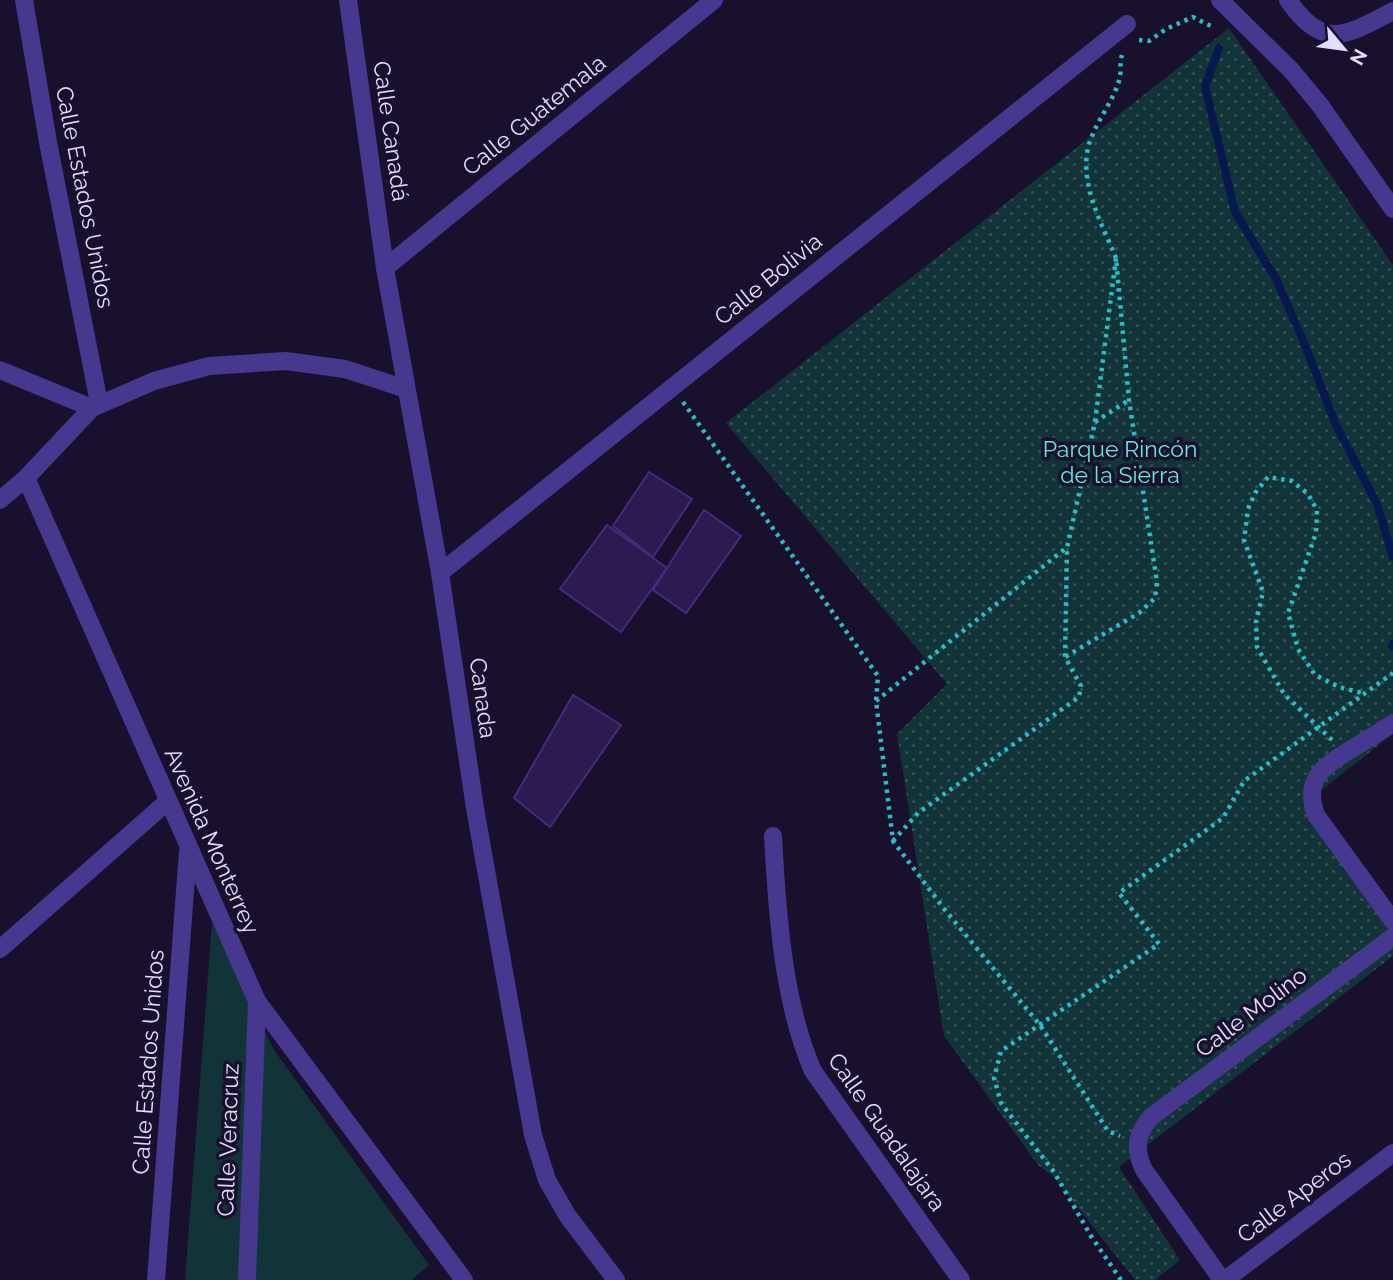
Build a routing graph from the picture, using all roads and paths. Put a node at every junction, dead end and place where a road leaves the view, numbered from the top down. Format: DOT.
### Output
graph roads {
  1 [pos="24,0"];
  2 [pos="348,0"];
  3 [pos="714,0"];
  4 [pos="1220,0"];
  5 [pos="1288,0"];
  6 [pos="1393,11"];
  7 [pos="1234,14"];
  8 [pos="1131,32"];
  9 [pos="1391,204"];
  10 [pos="1116,258"];
  11 [pos="385,268"];
  12 [pos="0,370"];
  13 [pos="673,387"];
  14 [pos="406,389"];
  15 [pos="1129,400"];
  16 [pos="95,406"];
  17 [pos="1096,422"];
  18 [pos="26,478"];
  19 [pos="0,500"];
  20 [pos="1067,548"];
  21 [pos="440,573"];
  22 [pos="1065,657"];
  23 [pos="1393,673"];
  24 [pos="1363,693"];
  25 [pos="876,701"];
  26 [pos="1393,723"];
  27 [pos="1319,725"];
  28 [pos="1345,753"];
  29 [pos="168,801"];
  30 [pos="772,836"];
  31 [pos="893,841"];
  32 [pos="188,847"];
  33 [pos="1393,921"];
  34 [pos="1393,937"];
  35 [pos="0,949"];
  36 [pos="257,1002"];
  37 [pos="1040,1025"];
  38 [pos="1140,1136"];
  39 [pos="1393,1153"];
  40 [pos="156,1280"];
  41 [pos="247,1280"];
  42 [pos="464,1280"];
  43 [pos="616,1280"];
  44 [pos="961,1280"];
  45 [pos="1121,1280"];
  46 [pos="1223,1280"];
  1 -- 16 [label="street, Calle Estados Unidos"];
  2 -- 11 [label="street, Calle Canadá"];
  3 -- 11 [label="street, Calle Guatemala"];
  4 -- 7 [label="street"];
  5 -- 6 [label="street"];
  7 -- 8 [label="path"];
  7 -- 9 [label="street"];
  8 -- 10 [label="path"];
  8 -- 13 [label="street, Calle Bolivia"];
  10 -- 15 [label="path"];
  10 -- 17 [label="path"];
  11 -- 14 [label="street, Canada"];
  12 -- 16 [label="street"];
  13 -- 21 [label="street, Calle Bolivia"];
  13 -- 25 [label="path"];
  14 -- 16 [label="street"];
  14 -- 21 [label="street, Canada"];
  15 -- 17 [label="path"];
  15 -- 22 [label="path"];
  16 -- 18 [label="street"];
  17 -- 20 [label="path"];
  18 -- 19 [label="street"];
  18 -- 29 [label="street, Avenida Monterrey"];
  20 -- 22 [label="path"];
  20 -- 25 [label="path"];
  21 -- 43 [label="street, Canada"];
  22 -- 31 [label="path"];
  23 -- 24 [label="path"];
  24 -- 27 [label="path"];
  24 -- 27 [label="path"];
  25 -- 31 [label="path"];
  26 -- 28 [label="street"];
  27 -- 28 [label="path"];
  27 -- 37 [label="path"];
  28 -- 33 [label="street"];
  29 -- 32 [label="street, Avenida Monterrey"];
  29 -- 35 [label="street"];
  30 -- 44 [label="street, Calle Guadalajara"];
  31 -- 37 [label="path"];
  32 -- 36 [label="street, Avenida Monterrey"];
  32 -- 40 [label="street, Calle Estados Unidos"];
  34 -- 38 [label="street, Calle Molino"];
  36 -- 41 [label="street, Calle Veracruz"];
  36 -- 42 [label="street, Avenida Monterrey"];
  37 -- 38 [label="path"];
  37 -- 45 [label="path"];
  38 -- 46 [label="street"];
  39 -- 46 [label="street, Calle Aperos"];
}
